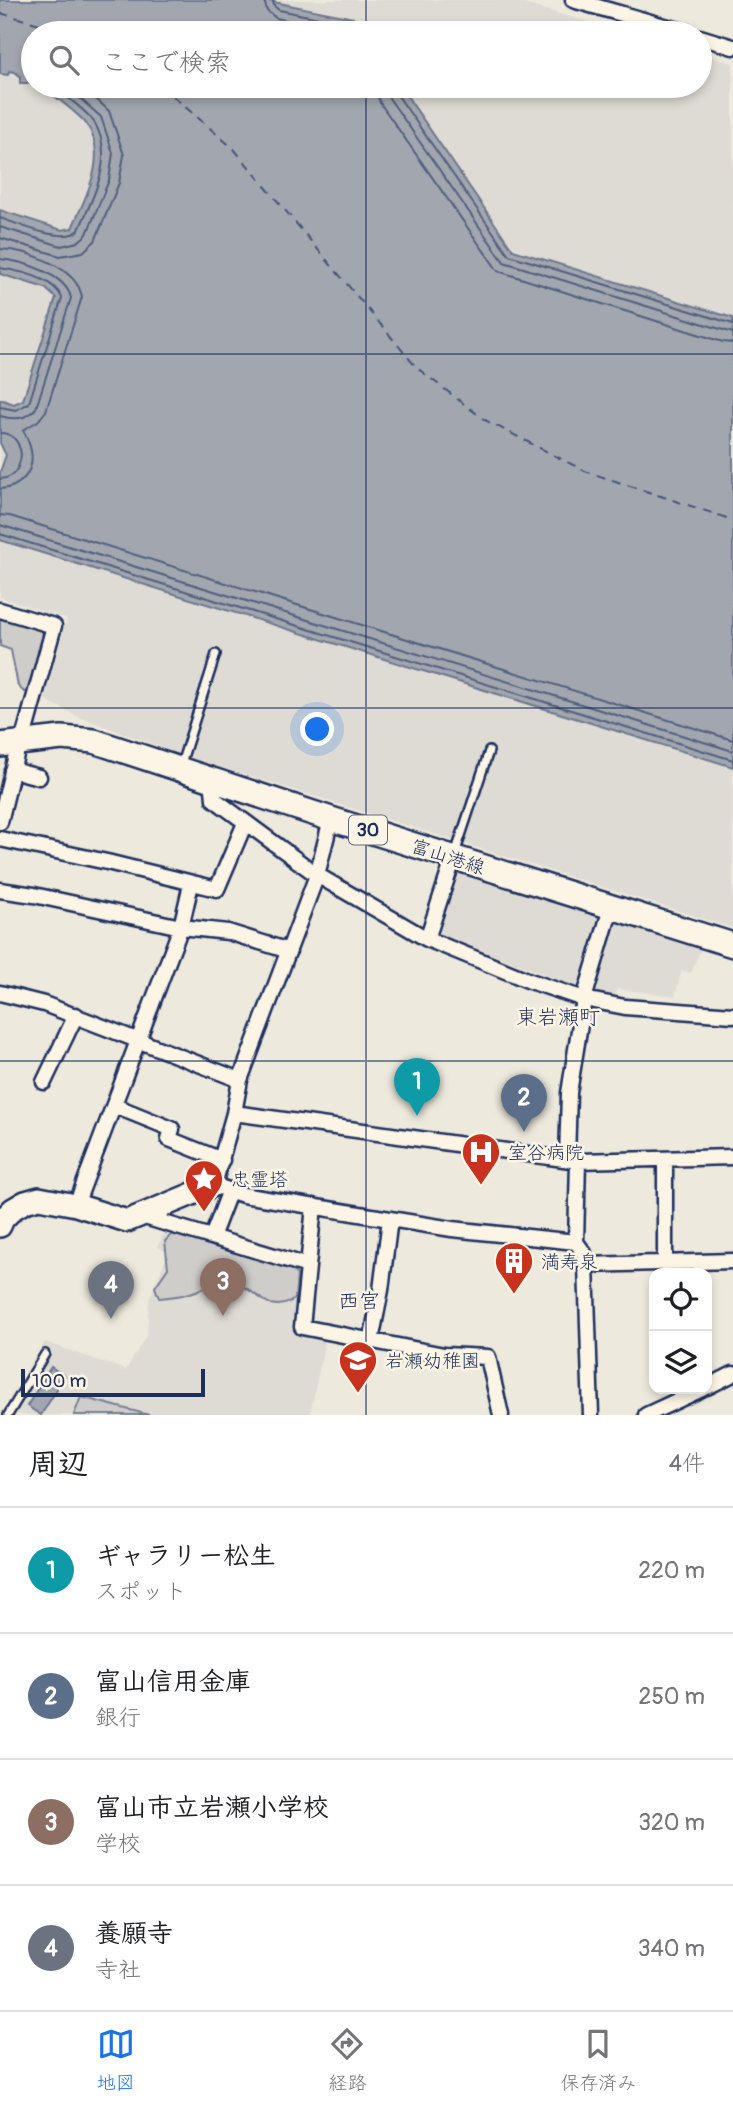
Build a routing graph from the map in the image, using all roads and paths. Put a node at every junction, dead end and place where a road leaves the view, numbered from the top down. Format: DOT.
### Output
graph roads {
  1 [pos="573,0"];
  2 [pos="647,21"];
  3 [pos="712,41"];
  4 [pos="733,47"];
  5 [pos="0,610"];
  6 [pos="216,654"];
  7 [pos="13,743"];
  8 [pos="489,751"];
  9 [pos="179,769"];
  10 [pos="12,770"];
  11 [pos="39,776"];
  12 [pos="212,780"];
  13 [pos="331,819"];
  14 [pos="0,822"];
  15 [pos="245,822"];
  16 [pos="0,839"];
  17 [pos="454,858"];
  18 [pos="317,875"];
  19 [pos="191,884"];
  20 [pos="0,890"];
  21 [pos="611,908"];
  22 [pos="181,927"];
  23 [pos="427,939"];
  24 [pos="733,945"];
  25 [pos="289,951"];
  26 [pos="0,993"];
  27 [pos="584,999"];
  28 [pos="76,1015"];
  29 [pos="733,1015"];
  30 [pos="139,1041"];
  31 [pos="240,1080"];
  32 [pos="44,1082"];
  33 [pos="115,1106"];
  34 [pos="234,1113"];
  35 [pos="733,1157"];
  36 [pos="665,1159"];
  37 [pos="222,1160"];
  38 [pos="572,1160"];
  39 [pos="222,1187"];
  40 [pos="76,1205"];
  41 [pos="314,1206"];
  42 [pos="141,1216"];
  43 [pos="390,1219"];
  44 [pos="1,1221"];
  45 [pos="212,1237"];
  46 [pos="576,1242"];
  47 [pos="733,1261"];
  48 [pos="665,1262"];
  49 [pos="586,1265"];
  50 [pos="308,1266"];
  51 [pos="371,1341"];
  52 [pos="45,1354"];
  53 [pos="733,1374"];
  54 [pos="712,1384"];
  55 [pos="694,1394"];
  56 [pos="664,1411"];
  57 [pos="8,1415"];
  58 [pos="501,1415"];
  59 [pos="591,1415"];
  60 [pos="646,1415"];
  1 -- 2 [label="street"];
  3 -- 4 [label="street"];
  5 -- 7 [label="street"];
  6 -- 9 [label="lane"];
  7 -- 9 [label="main road, 富山港線 / 30"];
  7 -- 10 [label="street"];
  8 -- 17 [label="lane"];
  9 -- 12 [label="main road, 富山港線 / 30"];
  10 -- 11 [label="street"];
  10 -- 14 [label="street"];
  12 -- 13 [label="main road, 富山港線 / 30"];
  12 -- 15 [label="street"];
  13 -- 17 [label="main road, 富山港線 / 30"];
  13 -- 18 [label="street"];
  15 -- 18 [label="street"];
  15 -- 19 [label="street"];
  16 -- 19 [label="street"];
  17 -- 21 [label="main road, 富山港線 / 30"];
  17 -- 23 [label="street"];
  18 -- 23 [label="street"];
  18 -- 25 [label="street"];
  19 -- 22 [label="street"];
  20 -- 22 [label="street"];
  21 -- 24 [label="main road, 富山港線 / 30"];
  21 -- 27 [label="street"];
  22 -- 25 [label="street"];
  22 -- 30 [label="street"];
  23 -- 27 [label="street"];
  25 -- 31 [label="street"];
  26 -- 28 [label="street"];
  27 -- 29 [label="street"];
  27 -- 38 [label="street"];
  28 -- 30 [label="street"];
  28 -- 32 [label="street"];
  30 -- 31 [label="street"];
  30 -- 33 [label="street"];
  31 -- 34 [label="street"];
  33 -- 37 [label="street"];
  33 -- 40 [label="street"];
  34 -- 37 [label="street"];
  34 -- 38 [label="street"];
  35 -- 36 [label="street"];
  36 -- 38 [label="street"];
  36 -- 48 [label="street"];
  37 -- 39 [label="street"];
  38 -- 46 [label="street"];
  39 -- 41 [label="street"];
  39 -- 42 [label="street"];
  39 -- 45 [label="street"];
  40 -- 42 [label="street"];
  40 -- 44 [label="street"];
  41 -- 43 [label="street"];
  41 -- 50 [label="street"];
  42 -- 45 [label="street"];
  43 -- 46 [label="street"];
  43 -- 51 [label="street"];
  45 -- 50 [label="street"];
  46 -- 49 [label="street"];
  47 -- 48 [label="street"];
  48 -- 49 [label="street"];
  49 -- 59 [label="street"];
  50 -- 51 [label="street"];
  51 -- 58 [label="street"];
  52 -- 57 [label="lane"];
  53 -- 54 [label="street"];
  55 -- 56 [label="street"];
  56 -- 60 [label="street"];
}
